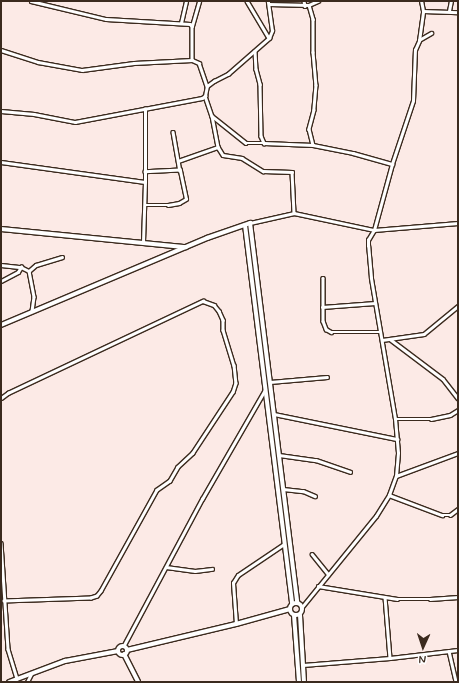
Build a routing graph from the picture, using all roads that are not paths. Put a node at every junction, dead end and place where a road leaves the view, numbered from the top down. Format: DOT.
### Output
graph roads {
  1 [pos="31,1"];
  2 [pos="186,1"];
  3 [pos="199,1"];
  4 [pos="247,1"];
  5 [pos="304,1"];
  6 [pos="318,1"];
  7 [pos="421,1"];
  8 [pos="451,1"];
  9 [pos="268,3"];
  10 [pos="309,5"];
  11 [pos="305,6"];
  12 [pos="423,11"];
  13 [pos="448,11"];
  14 [pos="458,12"];
  15 [pos="181,23"];
  16 [pos="192,26"];
  17 [pos="431,33"];
  18 [pos="269,38"];
  19 [pos="419,40"];
  20 [pos="1,50"];
  21 [pos="255,51"];
  22 [pos="192,60"];
  23 [pos="207,86"];
  24 [pos="205,96"];
  25 [pos="145,109"];
  26 [pos="1,111"];
  27 [pos="212,116"];
  28 [pos="173,132"];
  29 [pos="264,143"];
  30 [pos="313,145"];
  31 [pos="218,148"];
  32 [pos="178,161"];
  33 [pos="1,162"];
  34 [pos="392,164"];
  35 [pos="180,170"];
  36 [pos="145,172"];
  37 [pos="145,182"];
  38 [pos="144,205"];
  39 [pos="294,213"];
  40 [pos="250,223"];
  41 [pos="458,223"];
  42 [pos="245,225"];
  43 [pos="1,229"];
  44 [pos="374,230"];
  45 [pos="143,242"];
  46 [pos="187,247"];
  47 [pos="62,257"];
  48 [pos="1,265"];
  49 [pos="21,267"];
  50 [pos="29,271"];
  51 [pos="323,278"];
  52 [pos="1,281"];
  53 [pos="375,303"];
  54 [pos="458,306"];
  55 [pos="322,307"];
  56 [pos="32,311"];
  57 [pos="1,325"];
  58 [pos="380,332"];
  59 [pos="390,339"];
  60 [pos="382,340"];
  61 [pos="327,377"];
  62 [pos="270,382"];
  63 [pos="268,389"];
  64 [pos="1,398"];
  65 [pos="458,398"];
  66 [pos="458,410"];
  67 [pos="274,414"];
  68 [pos="395,419"];
  69 [pos="397,439"];
  70 [pos="458,453"];
  71 [pos="279,456"];
  72 [pos="350,472"];
  73 [pos="396,476"];
  74 [pos="283,489"];
  75 [pos="389,495"];
  76 [pos="315,496"];
  77 [pos="458,509"];
  78 [pos="1,543"];
  79 [pos="285,544"];
  80 [pos="312,554"];
  81 [pos="166,567"];
  82 [pos="212,569"];
  83 [pos="328,574"];
  84 [pos="318,586"];
  85 [pos="385,597"];
  86 [pos="458,597"];
  87 [pos="4,601"];
  88 [pos="294,604"];
  89 [pos="302,607"];
  90 [pos="290,609"];
  91 [pos="294,615"];
  92 [pos="300,615"];
  93 [pos="236,624"];
  94 [pos="124,645"];
  95 [pos="458,650"];
  96 [pos="118,651"];
  97 [pos="449,651"];
  98 [pos="126,652"];
  99 [pos="390,658"];
  100 [pos="303,665"];
  101 [pos="32,674"];
  102 [pos="17,680"];
  103 [pos="9,682"];
  104 [pos="27,682"];
  105 [pos="138,682"];
  106 [pos="299,682"];
  107 [pos="304,682"];
  108 [pos="456,682"];
  1 -- 15 [label="street"];
  2 -- 15 [label="street"];
  3 -- 16 [label="street"];
  4 -- 18 [label="street"];
  5 -- 11 [label="street"];
  6 -- 10 [label="street"];
  7 -- 12 [label="street"];
  8 -- 13 [label="street"];
  9 -- 11 [label="street"];
  9 -- 18 [label="street"];
  10 -- 11 [label="street"];
  10 -- 30 [label="street"];
  12 -- 13 [label="street"];
  12 -- 19 [label="street"];
  13 -- 14 [label="street"];
  15 -- 16 [label="street"];
  16 -- 22 [label="street"];
  17 -- 19 [label="street"];
  18 -- 21 [label="street"];
  19 -- 34 [label="street"];
  20 -- 22 [label="street"];
  21 -- 23 [label="street"];
  21 -- 29 [label="street"];
  22 -- 23 [label="street"];
  23 -- 24 [label="street"];
  24 -- 25 [label="street"];
  24 -- 27 [label="street"];
  25 -- 26 [label="street"];
  25 -- 36 [label="street"];
  27 -- 29 [label="street"];
  27 -- 31 [label="street"];
  28 -- 32 [label="street"];
  29 -- 30 [label="street"];
  30 -- 34 [label="street"];
  31 -- 32 [label="street"];
  31 -- 39 [label="street"];
  32 -- 35 [label="street"];
  33 -- 37 [label="street"];
  34 -- 44 [label="street"];
  35 -- 36 [label="street"];
  35 -- 38 [label="street"];
  36 -- 37 [label="street"];
  37 -- 38 [label="street"];
  38 -- 45 [label="street"];
  39 -- 40 [label="street"];
  39 -- 44 [label="street"];
  40 -- 42 [label="street"];
  40 -- 62 [label="street"];
  41 -- 44 [label="street"];
  42 -- 46 [label="street"];
  42 -- 63 [label="street"];
  43 -- 45 [label="street"];
  44 -- 53 [label="street"];
  45 -- 46 [label="street"];
  46 -- 56 [label="street"];
  47 -- 50 [label="street"];
  48 -- 49 [label="street"];
  49 -- 50 [label="street"];
  49 -- 52 [label="street"];
  50 -- 56 [label="street"];
  51 -- 55 [label="street"];
  53 -- 55 [label="street"];
  53 -- 58 [label="street"];
  54 -- 59 [label="street"];
  55 -- 58 [label="street"];
  56 -- 57 [label="street"];
  58 -- 60 [label="street"];
  59 -- 60 [label="street"];
  59 -- 65 [label="street"];
  60 -- 68 [label="street"];
  61 -- 62 [label="street"];
  62 -- 63 [label="street"];
  63 -- 67 [label="street"];
  63 -- 79 [label="street"];
  63 -- 81 [label="street"];
  64 -- 87 [label="street"];
  66 -- 68 [label="street"];
  67 -- 69 [label="street"];
  67 -- 71 [label="street"];
  68 -- 69 [label="street"];
  69 -- 73 [label="street"];
  70 -- 73 [label="street"];
  71 -- 72 [label="street"];
  71 -- 74 [label="street"];
  73 -- 75 [label="street"];
  74 -- 76 [label="street"];
  74 -- 88 [label="street"];
  75 -- 77 [label="street"];
  75 -- 83 [label="street"];
  78 -- 87 [label="street"];
  79 -- 88 [label="street"];
  79 -- 93 [label="street"];
  80 -- 83 [label="street"];
  81 -- 82 [label="street"];
  81 -- 94 [label="street"];
  83 -- 84 [label="street"];
  84 -- 85 [label="street"];
  84 -- 89 [label="street"];
  85 -- 86 [label="street"];
  85 -- 99 [label="street"];
  87 -- 102 [label="street"];
  88 -- 89 [label="street"];
  88 -- 90 [label="street"];
  89 -- 92 [label="street"];
  90 -- 91 [label="street"];
  90 -- 93 [label="street"];
  91 -- 92 [label="street"];
  91 -- 106 [label="street"];
  92 -- 100 [label="street"];
  93 -- 98 [label="street"];
  94 -- 96 [label="street"];
  94 -- 98 [label="street"];
  95 -- 97 [label="street"];
  96 -- 98 [label="street"];
  96 -- 101 [label="street"];
  97 -- 99 [label="street"];
  97 -- 108 [label="street"];
  98 -- 105 [label="street"];
  99 -- 100 [label="street"];
  100 -- 107 [label="street"];
  101 -- 102 [label="street"];
  101 -- 104 [label="street"];
  102 -- 103 [label="street"];
}
